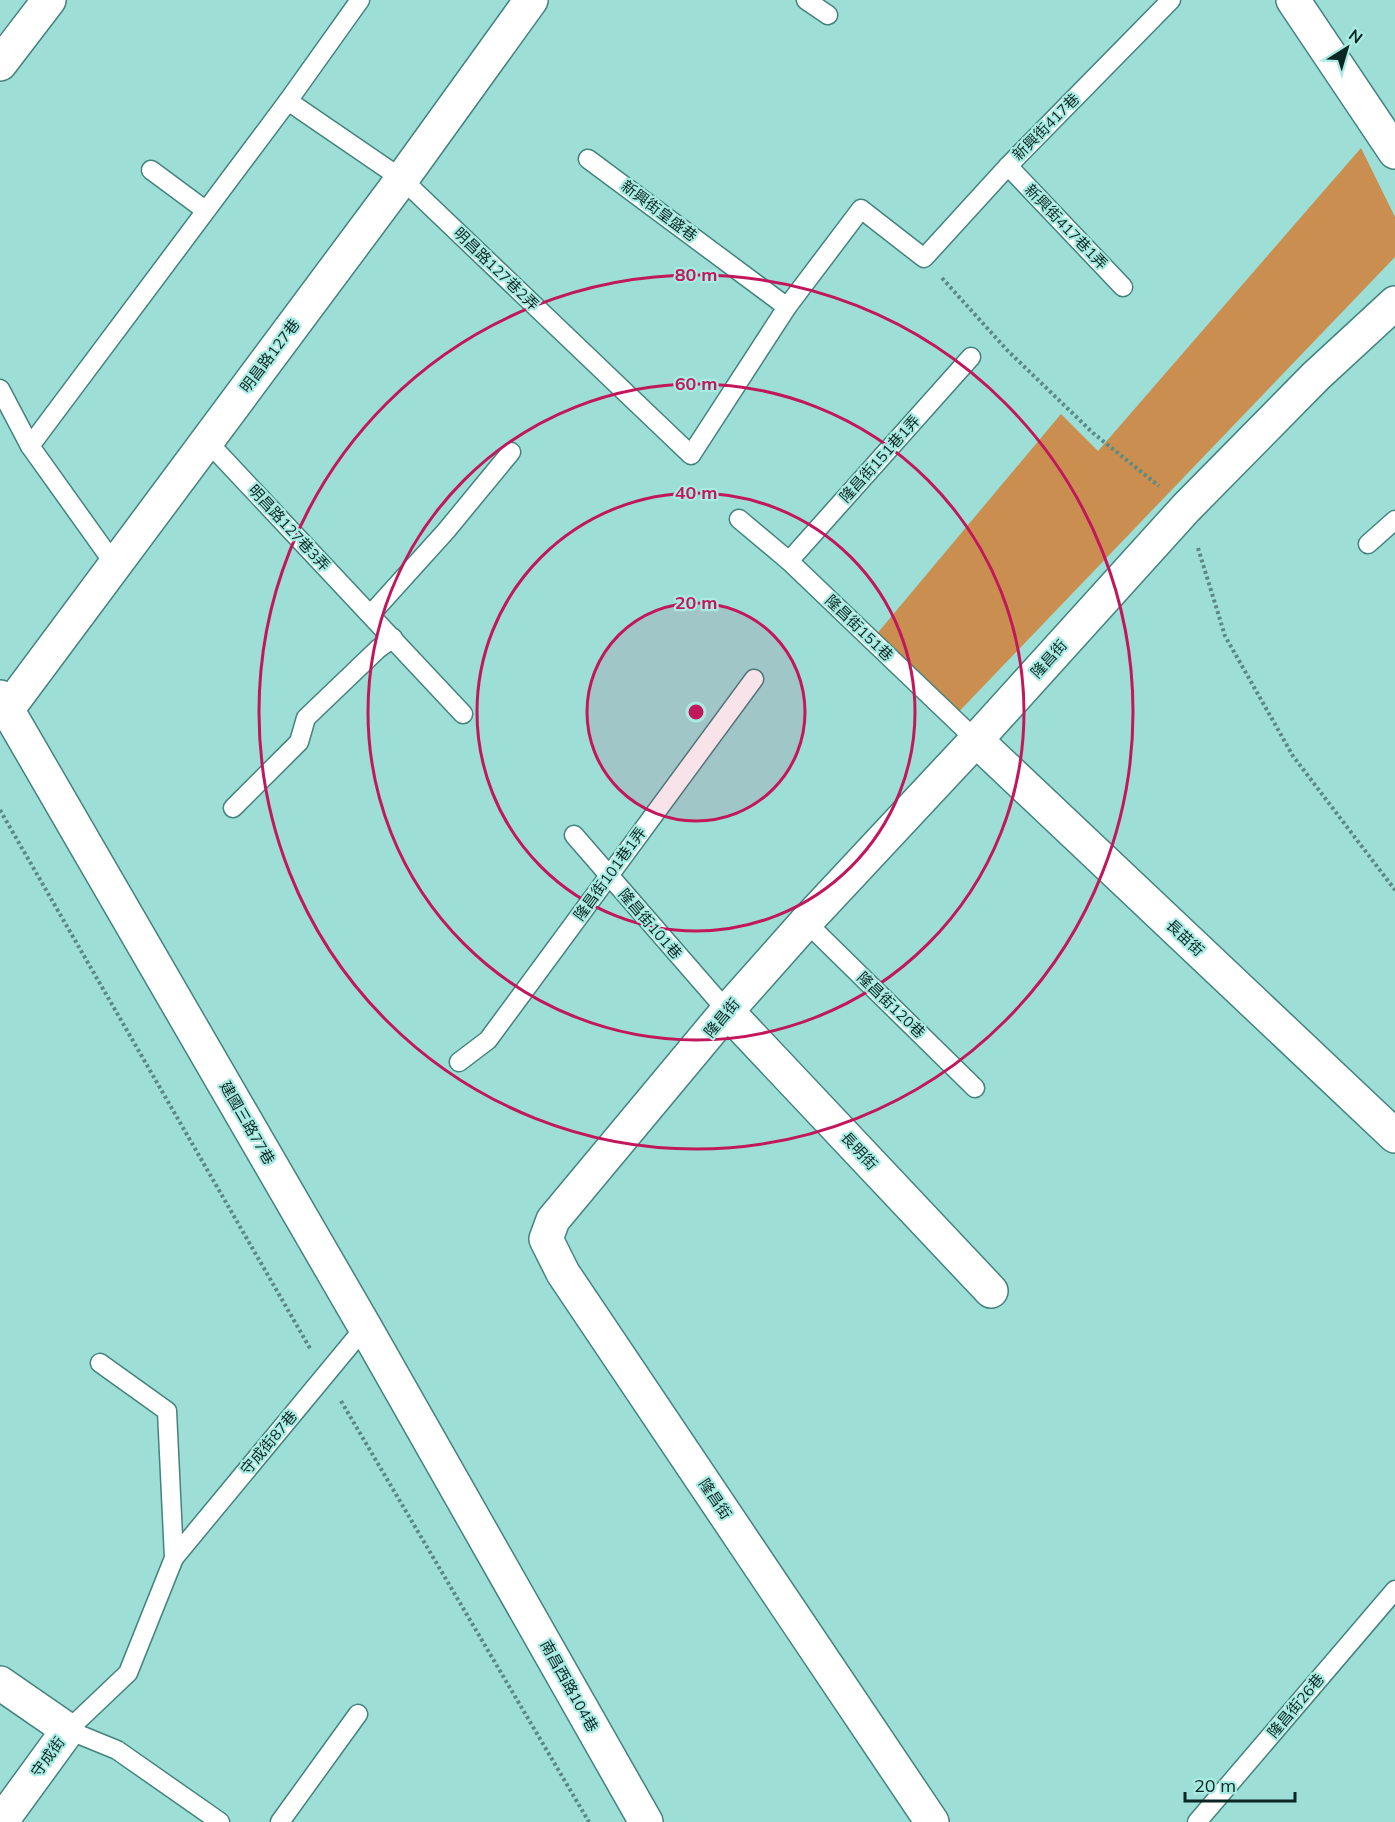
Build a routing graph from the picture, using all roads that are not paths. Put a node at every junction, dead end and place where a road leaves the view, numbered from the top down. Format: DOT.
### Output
graph roads {
  1 [pos="50,0"];
  2 [pos="360,0"];
  3 [pos="531,0"];
  4 [pos="806,0"];
  5 [pos="1171,0"];
  6 [pos="1293,0"];
  7 [pos="828,15"];
  8 [pos="0,64"];
  9 [pos="288,101"];
  10 [pos="1395,152"];
  11 [pos="588,159"];
  12 [pos="1008,166"];
  13 [pos="151,170"];
  14 [pos="402,179"];
  15 [pos="205,210"];
  16 [pos="1123,287"];
  17 [pos="1395,303"];
  18 [pos="787,307"];
  19 [pos="971,357"];
  20 [pos="0,389"];
  21 [pos="207,441"];
  22 [pos="30,446"];
  23 [pos="512,452"];
  24 [pos="739,519"];
  25 [pos="1395,520"];
  26 [pos="1368,544"];
  27 [pos="789,561"];
  28 [pos="115,565"];
  29 [pos="371,614"];
  30 [pos="393,638"];
  31 [pos="754,679"];
  32 [pos="4,703"];
  33 [pos="463,714"];
  34 [pos="976,740"];
  35 [pos="232,808"];
  36 [pos="574,835"];
  37 [pos="609,877"];
  38 [pos="806,922"];
  39 [pos="727,1011"];
  40 [pos="459,1062"];
  41 [pos="975,1088"];
  42 [pos="1395,1136"];
  43 [pos="991,1291"];
  44 [pos="365,1327"];
  45 [pos="99,1363"];
  46 [pos="493,1550"];
  47 [pos="174,1558"];
  48 [pos="1395,1590"];
  49 [pos="0,1683"];
  50 [pos="358,1714"];
  51 [pos="68,1730"];
  52 [pos="1,1822"];
  53 [pos="220,1822"];
  54 [pos="280,1822"];
  55 [pos="646,1822"];
  56 [pos="932,1822"];
  57 [pos="1197,1822"];
  1 -- 8 [label="street"];
  2 -- 9 [label="lane"];
  3 -- 14 [label="street, 明昌路127巷"];
  4 -- 7 [label="lane"];
  5 -- 12 [label="lane, 新興街417巷"];
  6 -- 10 [label="street"];
  9 -- 14 [label="lane, 明昌路127巷2弄"];
  9 -- 15 [label="lane"];
  11 -- 18 [label="lane, 新興街皇盛巷"];
  12 -- 16 [label="lane, 新興街417巷1弄"];
  12 -- 18 [label="lane, 新興街417巷"];
  13 -- 15 [label="lane"];
  14 -- 18 [label="lane, 明昌路127巷2弄"];
  14 -- 21 [label="street, 明昌路127巷"];
  15 -- 22 [label="lane"];
  17 -- 34 [label="street, 隆昌街"];
  19 -- 27 [label="lane, 隆昌街151巷1弄"];
  20 -- 22 [label="lane"];
  21 -- 28 [label="street, 明昌路127巷"];
  21 -- 29 [label="lane, 明昌路127巷3弄"];
  22 -- 28 [label="lane"];
  23 -- 29 [label="lane"];
  24 -- 27 [label="lane, 隆昌街151巷"];
  25 -- 26 [label="lane"];
  27 -- 34 [label="lane, 隆昌街151巷"];
  28 -- 32 [label="street, 明昌路127巷"];
  29 -- 30 [label="lane, 明昌路127巷3弄"];
  30 -- 33 [label="lane, 明昌路127巷3弄"];
  30 -- 35 [label="lane"];
  31 -- 37 [label="lane, 隆昌街101巷1弄"];
  32 -- 44 [label="street, 建國三路77巷"];
  34 -- 38 [label="street, 隆昌街"];
  34 -- 42 [label="street, 長苗街"];
  36 -- 37 [label="lane, 隆昌街101巷"];
  37 -- 39 [label="lane, 隆昌街101巷"];
  37 -- 40 [label="lane, 隆昌街101巷1弄"];
  38 -- 39 [label="street, 隆昌街"];
  38 -- 41 [label="lane, 隆昌街120巷"];
  39 -- 43 [label="street, 長明街"];
  39 -- 56 [label="street, 隆昌街"];
  44 -- 46 [label="street, 建國三路77巷"];
  44 -- 47 [label="lane, 守成街87巷"];
  45 -- 47 [label="lane, 守成街87巷"];
  46 -- 55 [label="street, 南昌西路104巷"];
  47 -- 51 [label="lane, 守成街87巷"];
  48 -- 57 [label="lane, 隆昌街26巷"];
  49 -- 51 [label="street, 守成街"];
  50 -- 54 [label="lane"];
  51 -- 52 [label="street, 守成街"];
  51 -- 53 [label="lane"];
}
